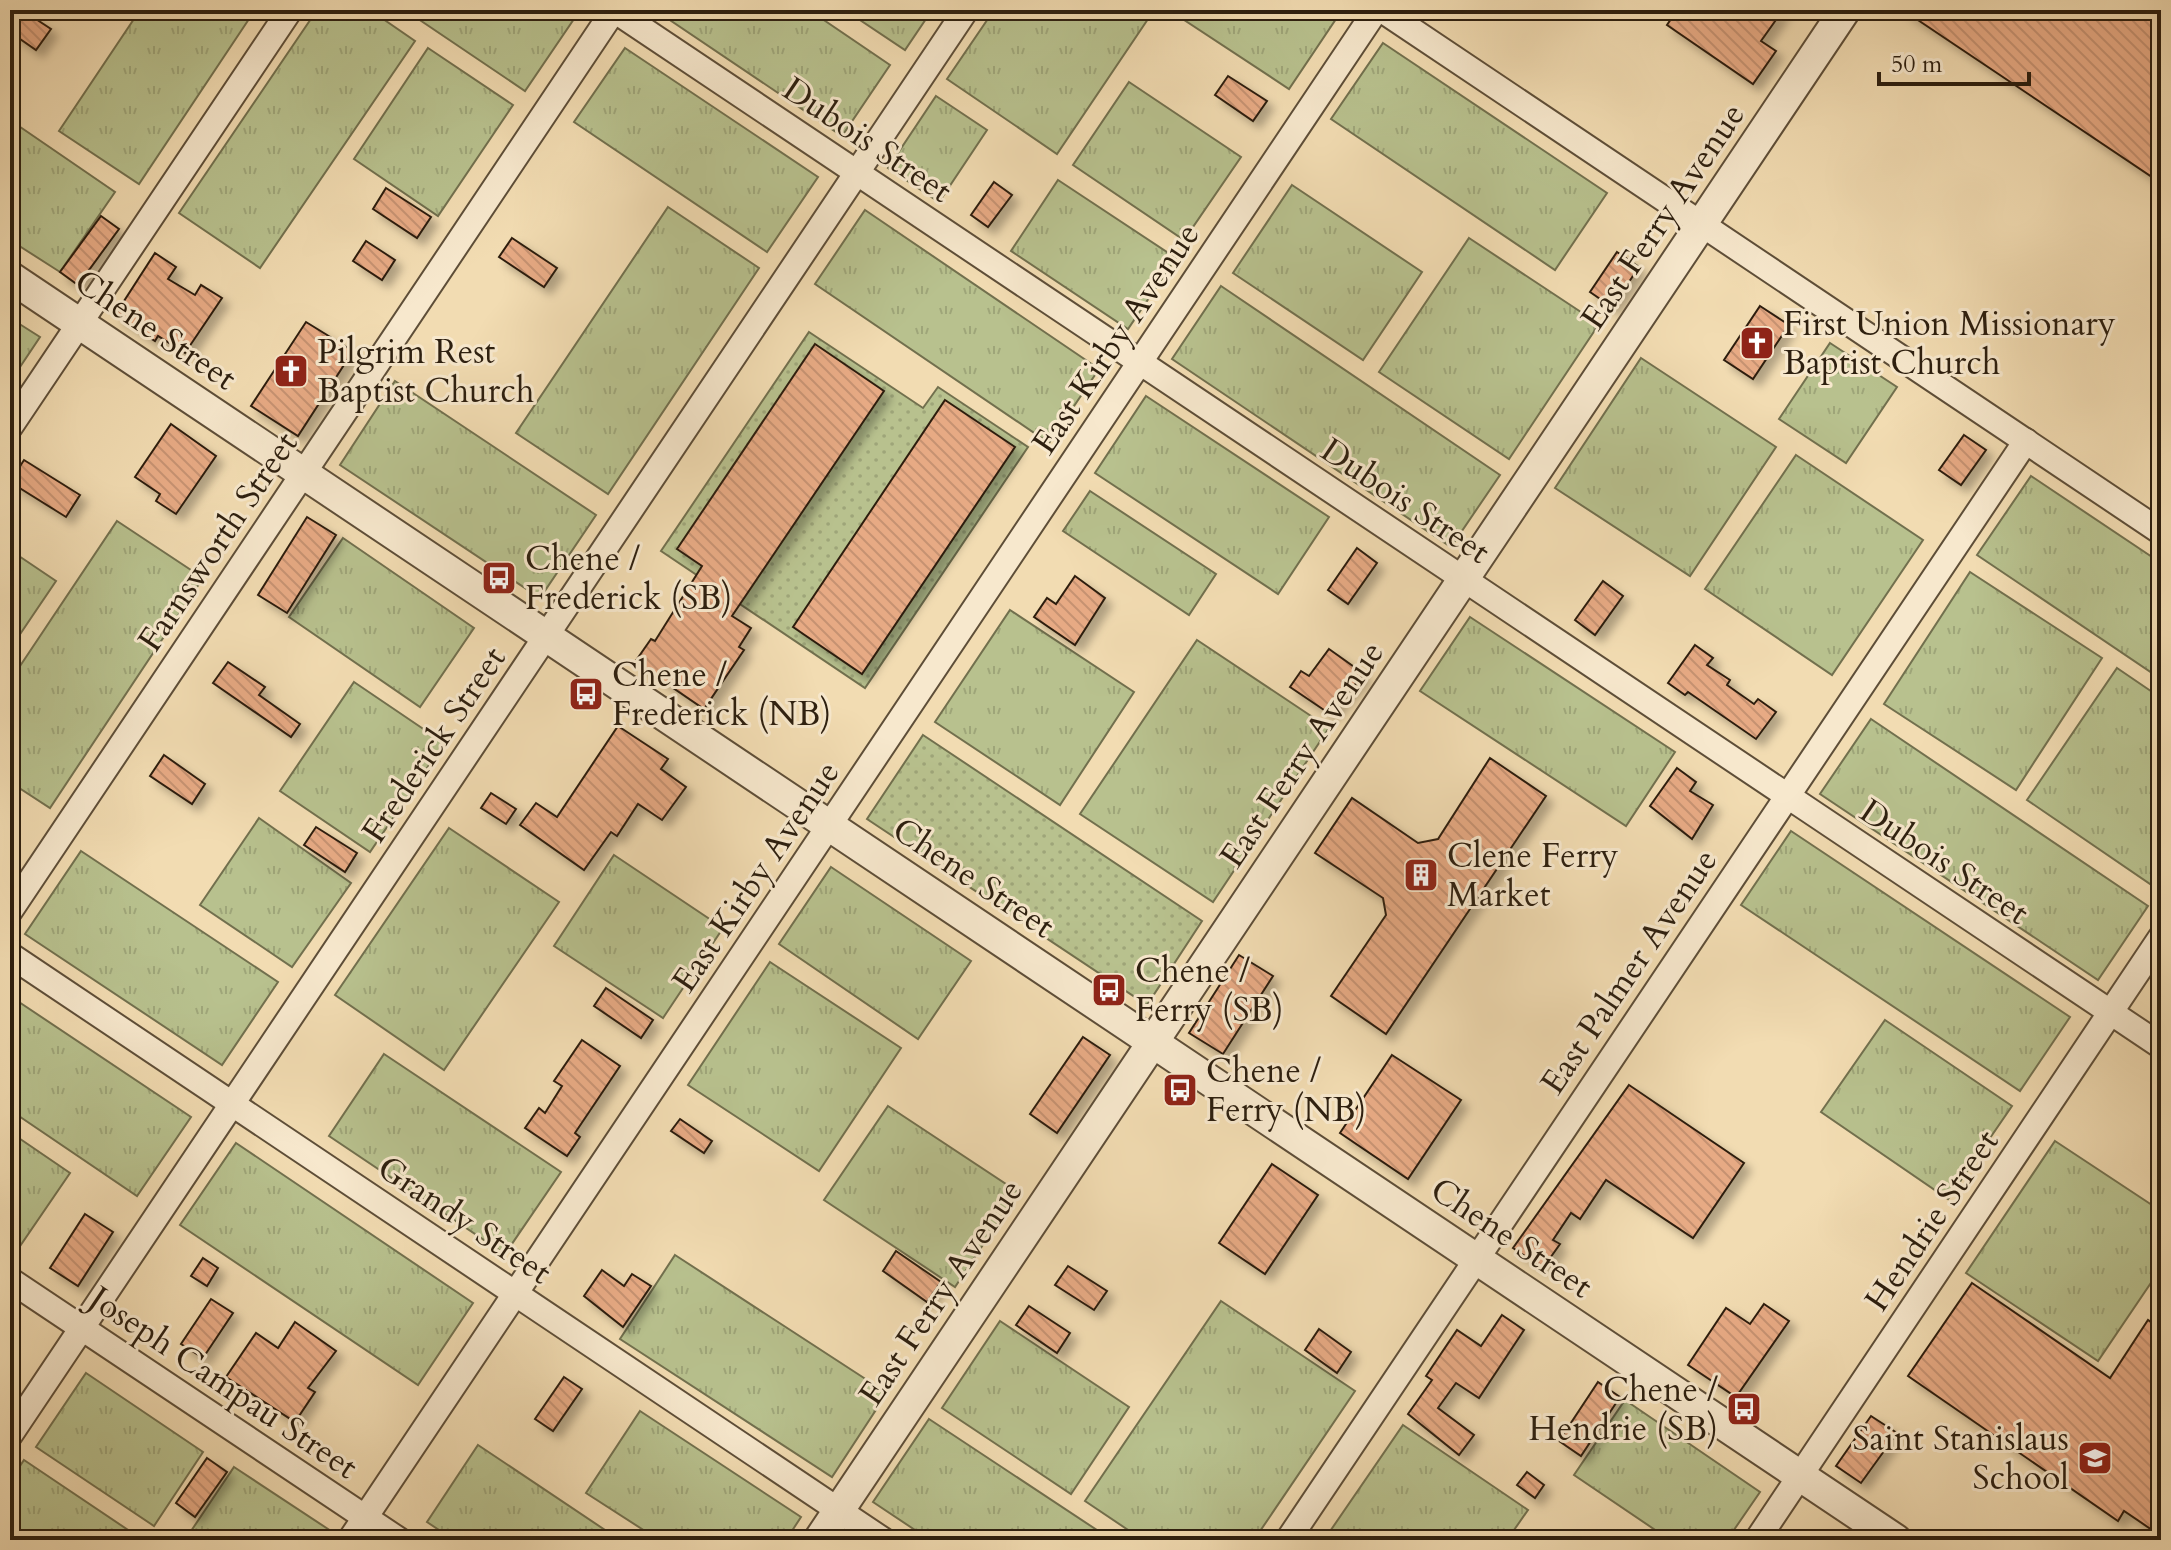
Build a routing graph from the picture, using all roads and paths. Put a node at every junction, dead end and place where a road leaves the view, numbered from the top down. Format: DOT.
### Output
graph roads {
  1 [pos="290,10"];
  2 [pos="614,10"];
  3 [pos="966,10"];
  4 [pos="1379,10"];
  5 [pos="1845,10"];
  6 [pos="857,172"];
  7 [pos="1699,226"];
  8 [pos="10,277"];
  9 [pos="80,324"];
  10 [pos="1140,362"];
  11 [pos="10,427"];
  12 [pos="2026,441"];
  13 [pos="303,473"];
  14 [pos="2161,532"];
  15 [pos="1463,579"];
  16 [pos="546,636"];
  17 [pos="1787,796"];
  18 [pos="829,826"];
  19 [pos="10,911"];
  20 [pos="2161,937"];
  21 [pos="10,955"];
  22 [pos="2110,1013"];
  23 [pos="1153,1042"];
  24 [pos="2161,1046"];
  25 [pos="232,1104"];
  26 [pos="1476,1259"];
  27 [pos="10,1280"];
  28 [pos="515,1294"];
  29 [pos="82,1328"];
  30 [pos="10,1435"];
  31 [pos="1800,1476"];
  32 [pos="839,1511"];
  33 [pos="365,1517"];
  34 [pos="350,1540"];
  35 [pos="399,1540"];
  36 [pos="819,1540"];
  37 [pos="883,1540"];
  38 [pos="1288,1540"];
  39 [pos="1757,1540"];
  40 [pos="1896,1540"];
  1 -- 9 [label="street"];
  2 -- 6 [label="street, Dubois Street"];
  2 -- 13 [label="street, Farnsworth Street"];
  3 -- 6 [label="street, Frederick Street"];
  4 -- 7 [label="street"];
  4 -- 10 [label="street, East Kirby Avenue"];
  5 -- 7 [label="street, East Ferry Avenue"];
  6 -- 10 [label="street, Dubois Street"];
  6 -- 16 [label="street, Frederick Street"];
  7 -- 12 [label="street"];
  7 -- 15 [label="street, East Ferry Avenue"];
  8 -- 9 [label="street, Chene Street"];
  9 -- 11 [label="street"];
  9 -- 13 [label="street, Chene Street"];
  10 -- 15 [label="street, Dubois Street"];
  10 -- 18 [label="street, East Kirby Avenue"];
  12 -- 14 [label="street"];
  12 -- 17 [label="street, East Palmer Avenue"];
  13 -- 16 [label="street, Chene Street"];
  13 -- 19 [label="street, Farnsworth Street"];
  15 -- 17 [label="street, Dubois Street"];
  15 -- 23 [label="street, East Ferry Avenue"];
  16 -- 18 [label="street, Chene Street"];
  16 -- 25 [label="street, Frederick Street"];
  17 -- 22 [label="street, Dubois Street"];
  17 -- 26 [label="street, East Palmer Avenue"];
  18 -- 23 [label="street, Chene Street"];
  18 -- 28 [label="street, East Kirby Avenue"];
  20 -- 22 [label="street, Hendrie Street"];
  21 -- 25 [label="street, Grandy Street"];
  22 -- 24 [label="street, Dubois Street"];
  22 -- 31 [label="street, Hendrie Street"];
  23 -- 26 [label="street, Chene Street"];
  23 -- 32 [label="street, East Ferry Avenue"];
  25 -- 28 [label="street, Grandy Street"];
  25 -- 29 [label="street, Frederick Street"];
  26 -- 31 [label="street, Chene Street"];
  26 -- 38 [label="street, East Palmer Avenue"];
  27 -- 29 [label="street, Joseph Campau Street"];
  28 -- 32 [label="street, Grandy Street"];
  28 -- 33 [label="street, East Kirby Avenue"];
  29 -- 30 [label="street, Frederick Street"];
  29 -- 33 [label="street, Joseph Campau Street"];
  31 -- 39 [label="street, Hendrie Street"];
  31 -- 40 [label="street, Chene Street"];
  32 -- 36 [label="street, East Ferry Avenue"];
  32 -- 37 [label="street, Grandy Street"];
  33 -- 34 [label="street, East Kirby Avenue"];
  33 -- 35 [label="street, Joseph Campau Street"];
}
